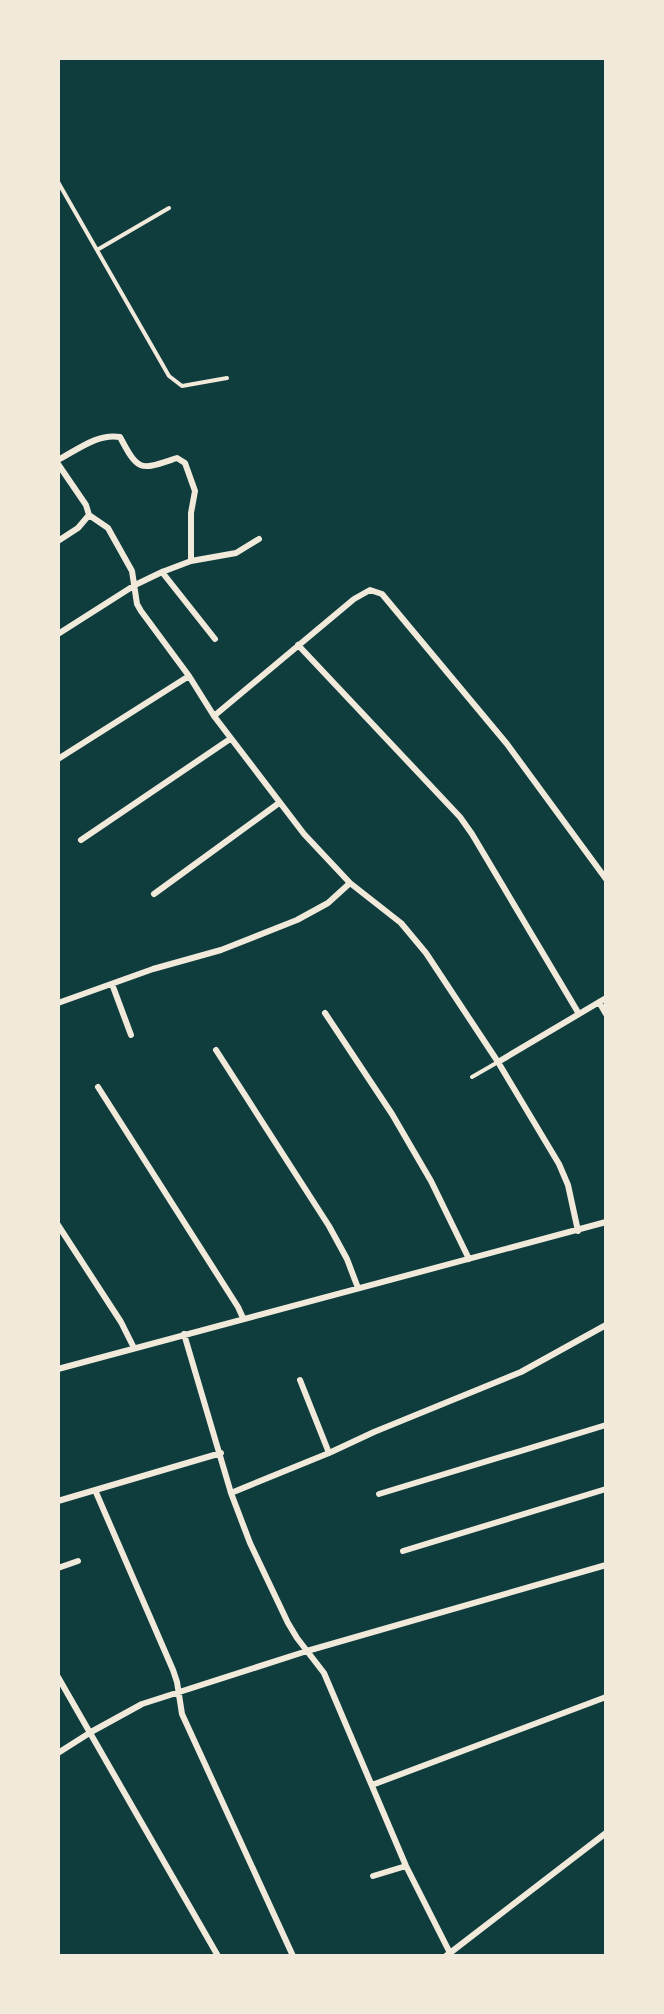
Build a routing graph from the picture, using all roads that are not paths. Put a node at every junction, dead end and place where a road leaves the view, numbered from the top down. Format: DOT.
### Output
graph roads {
  1 [pos="58,182"];
  2 [pos="169,208"];
  3 [pos="97,250"];
  4 [pos="227,378"];
  5 [pos="58,462"];
  6 [pos="89,515"];
  7 [pos="259,539"];
  8 [pos="58,541"];
  9 [pos="191,561"];
  10 [pos="162,572"];
  11 [pos="135,585"];
  12 [pos="58,634"];
  13 [pos="215,639"];
  14 [pos="298,645"];
  15 [pos="189,676"];
  16 [pos="214,716"];
  17 [pos="230,739"];
  18 [pos="58,759"];
  19 [pos="279,803"];
  20 [pos="81,840"];
  21 [pos="606,879"];
  22 [pos="350,883"];
  23 [pos="154,894"];
  24 [pos="112,984"];
  25 [pos="606,998"];
  26 [pos="599,1002"];
  27 [pos="58,1003"];
  28 [pos="326,1013"];
  29 [pos="579,1014"];
  30 [pos="606,1014"];
  31 [pos="131,1035"];
  32 [pos="216,1050"];
  33 [pos="498,1062"];
  34 [pos="472,1077"];
  35 [pos="98,1087"];
  36 [pos="606,1222"];
  37 [pos="58,1225"];
  38 [pos="578,1230"];
  39 [pos="469,1259"];
  40 [pos="358,1288"];
  41 [pos="243,1318"];
  42 [pos="606,1324"];
  43 [pos="184,1334"];
  44 [pos="134,1348"];
  45 [pos="58,1369"];
  46 [pos="300,1380"];
  47 [pos="606,1425"];
  48 [pos="221,1453"];
  49 [pos="329,1453"];
  50 [pos="606,1489"];
  51 [pos="95,1490"];
  52 [pos="231,1493"];
  53 [pos="379,1494"];
  54 [pos="58,1501"];
  55 [pos="403,1551"];
  56 [pos="78,1561"];
  57 [pos="606,1565"];
  58 [pos="58,1568"];
  59 [pos="307,1651"];
  60 [pos="58,1677"];
  61 [pos="179,1692"];
  62 [pos="606,1696"];
  63 [pos="91,1732"];
  64 [pos="58,1753"];
  65 [pos="372,1785"];
  66 [pos="606,1833"];
  67 [pos="406,1866"];
  68 [pos="372,1876"];
  69 [pos="448,1954"];
  70 [pos="218,1956"];
  71 [pos="293,1956"];
  1 -- 3 [label="lane"];
  2 -- 3 [label="lane"];
  3 -- 4 [label="lane"];
  5 -- 6 [label="street"];
  5 -- 9 [label="street"];
  6 -- 8 [label="street"];
  6 -- 11 [label="street"];
  7 -- 9 [label="street"];
  9 -- 10 [label="street"];
  10 -- 11 [label="street"];
  10 -- 13 [label="street"];
  11 -- 12 [label="street"];
  11 -- 15 [label="street"];
  14 -- 16 [label="street"];
  14 -- 21 [label="street"];
  14 -- 29 [label="street"];
  15 -- 16 [label="street"];
  15 -- 18 [label="street"];
  16 -- 17 [label="street"];
  17 -- 19 [label="street"];
  17 -- 20 [label="street"];
  19 -- 22 [label="street"];
  19 -- 23 [label="street"];
  22 -- 24 [label="street"];
  22 -- 33 [label="street"];
  24 -- 27 [label="street"];
  24 -- 31 [label="street"];
  25 -- 26 [label="street"];
  26 -- 29 [label="street"];
  26 -- 30 [label="street"];
  28 -- 39 [label="street"];
  29 -- 33 [label="street"];
  32 -- 40 [label="street"];
  33 -- 34 [label="lane"];
  33 -- 38 [label="street"];
  35 -- 41 [label="street"];
  36 -- 38 [label="street"];
  37 -- 44 [label="street"];
  38 -- 39 [label="street"];
  39 -- 40 [label="street"];
  40 -- 41 [label="street"];
  41 -- 43 [label="street"];
  42 -- 49 [label="street"];
  43 -- 44 [label="street"];
  43 -- 48 [label="street"];
  44 -- 45 [label="street"];
  46 -- 49 [label="street"];
  47 -- 53 [label="street"];
  48 -- 51 [label="street"];
  48 -- 52 [label="street"];
  49 -- 52 [label="street"];
  50 -- 55 [label="street"];
  51 -- 54 [label="street"];
  51 -- 61 [label="street"];
  52 -- 59 [label="street"];
  56 -- 58 [label="street"];
  57 -- 59 [label="street"];
  59 -- 61 [label="street"];
  59 -- 65 [label="street"];
  60 -- 63 [label="street"];
  61 -- 63 [label="street"];
  61 -- 71 [label="street"];
  62 -- 65 [label="street"];
  63 -- 64 [label="street"];
  63 -- 70 [label="street"];
  65 -- 67 [label="street"];
  66 -- 69 [label="street"];
  67 -- 68 [label="street"];
  67 -- 69 [label="street"];
}
